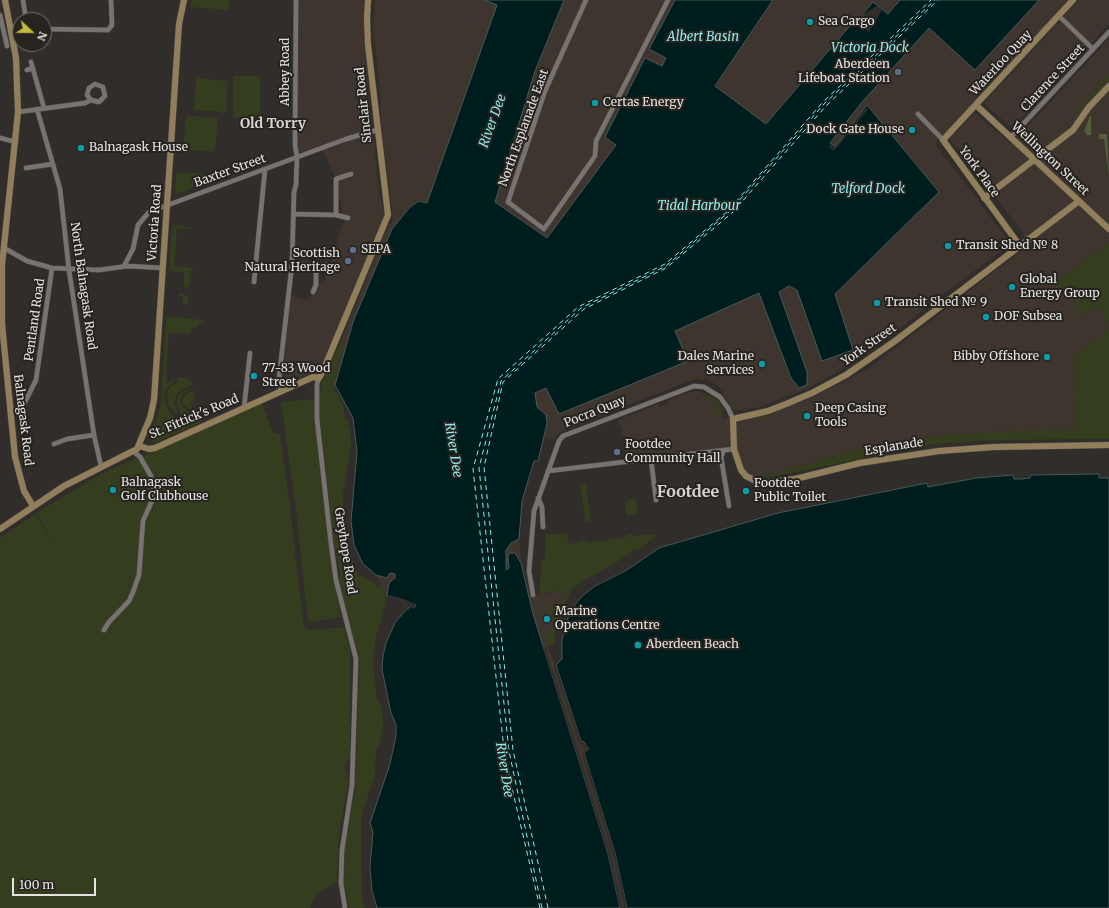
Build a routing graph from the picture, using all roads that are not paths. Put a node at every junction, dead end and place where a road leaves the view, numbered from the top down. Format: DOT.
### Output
graph roads {
  1 [pos="5,0"];
  2 [pos="24,0"];
  3 [pos="111,0"];
  4 [pos="184,0"];
  5 [pos="296,0"];
  6 [pos="368,0"];
  7 [pos="586,0"];
  8 [pos="668,0"];
  9 [pos="1074,0"];
  10 [pos="25,12"];
  11 [pos="0,15"];
  12 [pos="1059,16"];
  13 [pos="12,28"];
  14 [pos="52,29"];
  15 [pos="1109,32"];
  16 [pos="6,46"];
  17 [pos="1093,49"];
  18 [pos="15,52"];
  19 [pos="31,62"];
  20 [pos="33,68"];
  21 [pos="27,70"];
  22 [pos="1109,86"];
  23 [pos="90,100"];
  24 [pos="976,105"];
  25 [pos="44,108"];
  26 [pos="37,109"];
  27 [pos="18,112"];
  28 [pos="918,114"];
  29 [pos="377,130"];
  30 [pos="1011,137"];
  31 [pos="0,138"];
  32 [pos="944,140"];
  33 [pos="16,142"];
  34 [pos="297,157"];
  35 [pos="1036,160"];
  36 [pos="53,164"];
  37 [pos="26,168"];
  38 [pos="265,169"];
  39 [pos="351,174"];
  40 [pos="984,198"];
  41 [pos="1079,201"];
  42 [pos="167,204"];
  43 [pos="0,207"];
  44 [pos="388,208"];
  45 [pos="8,210"];
  46 [pos="294,214"];
  47 [pos="336,215"];
  48 [pos="348,218"];
  49 [pos="1109,229"];
  50 [pos="1020,246"];
  51 [pos="4,248"];
  52 [pos="292,264"];
  53 [pos="316,265"];
  54 [pos="326,265"];
  55 [pos="124,266"];
  56 [pos="52,268"];
  57 [pos="163,268"];
  58 [pos="70,270"];
  59 [pos="254,282"];
  60 [pos="313,292"];
  61 [pos="1,317"];
  62 [pos="250,353"];
  63 [pos="319,378"];
  64 [pos="282,392"];
  65 [pos="244,408"];
  66 [pos="10,410"];
  67 [pos="733,419"];
  68 [pos="94,435"];
  69 [pos="54,444"];
  70 [pos="1109,445"];
  71 [pos="139,446"];
  72 [pos="734,449"];
  73 [pos="724,450"];
  74 [pos="134,451"];
  75 [pos="651,459"];
  76 [pos="102,466"];
  77 [pos="548,471"];
  78 [pos="538,498"];
  79 [pos="656,500"];
  80 [pos="33,506"];
  81 [pos="729,506"];
  82 [pos="544,527"];
  83 [pos="0,529"];
  84 [pos="533,595"];
  85 [pos="104,630"];
  86 [pos="345,908"];
  1 -- 13 [label="street, Balnagask Road"];
  2 -- 10 [label="street"];
  3 -- 14 [label="street"];
  4 -- 42 [label="street, Victoria Road"];
  5 -- 34 [label="street, Abbey Road"];
  6 -- 29 [label="street, Sinclair Road"];
  7 -- 8 [label="street, North Esplanade East"];
  9 -- 12 [label="street, Waterloo Quay"];
  11 -- 16 [label="street"];
  12 -- 17 [label="street"];
  12 -- 24 [label="street, Waterloo Quay"];
  15 -- 17 [label="street, Clarence Street"];
  17 -- 30 [label="street, Clarence Street"];
  18 -- 27 [label="street, Balnagask Road"];
  19 -- 20 [label="street"];
  20 -- 21 [label="street"];
  20 -- 25 [label="street"];
  22 -- 35 [label="street"];
  23 -- 23 [label="street"];
  23 -- 25 [label="street"];
  24 -- 30 [label="street, Wellington Street"];
  24 -- 32 [label="street, Waterloo Quay"];
  25 -- 26 [label="street"];
  26 -- 27 [label="street"];
  26 -- 36 [label="street, North Balnagask Road"];
  27 -- 33 [label="street, Balnagask Road"];
  28 -- 32 [label="street, York Place"];
  29 -- 34 [label="street, Baxter Street"];
  29 -- 44 [label="street, Sinclair Road"];
  30 -- 35 [label="street, Wellington Street"];
  31 -- 33 [label="street"];
  32 -- 40 [label="street, York Place"];
  33 -- 45 [label="street, Balnagask Road"];
  34 -- 38 [label="street, Baxter Street"];
  34 -- 46 [label="street, Abbey Road"];
  35 -- 40 [label="street"];
  35 -- 41 [label="street, Wellington Street"];
  36 -- 37 [label="street"];
  36 -- 58 [label="street, North Balnagask Road"];
  38 -- 42 [label="street, Baxter Street"];
  38 -- 59 [label="street"];
  39 -- 47 [label="street"];
  40 -- 50 [label="street, York Place"];
  41 -- 49 [label="street, Wellington Street"];
  41 -- 50 [label="street, York Street"];
  42 -- 55 [label="street, Baxter Street"];
  42 -- 57 [label="street, Victoria Road"];
  43 -- 45 [label="street"];
  44 -- 63 [label="street, Greyhope Road"];
  45 -- 51 [label="street, Balnagask Road"];
  46 -- 47 [label="street"];
  46 -- 52 [label="street, Abbey Road"];
  47 -- 48 [label="street"];
  50 -- 67 [label="street, York Street"];
  51 -- 56 [label="street"];
  51 -- 61 [label="street, Balnagask Road"];
  52 -- 53 [label="street"];
  52 -- 64 [label="street, Abbey Road"];
  53 -- 54 [label="street"];
  53 -- 60 [label="street"];
  55 -- 57 [label="street"];
  55 -- 58 [label="street"];
  56 -- 58 [label="street"];
  56 -- 66 [label="street, Pentland Road"];
  57 -- 71 [label="street, Victoria Road"];
  58 -- 68 [label="street, North Balnagask Road"];
  61 -- 66 [label="street, Balnagask Road"];
  62 -- 65 [label="street"];
  63 -- 64 [label="street, St. Fittick's Road"];
  63 -- 86 [label="street, Greyhope Road"];
  64 -- 65 [label="street, St. Fittick's Road"];
  65 -- 71 [label="street, St. Fittick's Road"];
  66 -- 80 [label="street, Balnagask Road"];
  67 -- 72 [label="street, Esplanade"];
  67 -- 77 [label="street, Pocra Quay"];
  68 -- 69 [label="street"];
  68 -- 76 [label="street, North Balnagask Road"];
  70 -- 72 [label="street, Esplanade"];
  71 -- 74 [label="street, St. Fittick's Road"];
  72 -- 73 [label="street"];
  73 -- 75 [label="street"];
  73 -- 81 [label="street"];
  74 -- 76 [label="street, St. Fittick's Road"];
  74 -- 85 [label="street"];
  75 -- 77 [label="street"];
  75 -- 79 [label="street"];
  76 -- 80 [label="street, St. Fittick's Road"];
  77 -- 78 [label="street, Pocra Quay"];
  78 -- 82 [label="street"];
  78 -- 84 [label="street, Pocra Quay"];
  80 -- 83 [label="street, St. Fittick's Road"];
}
